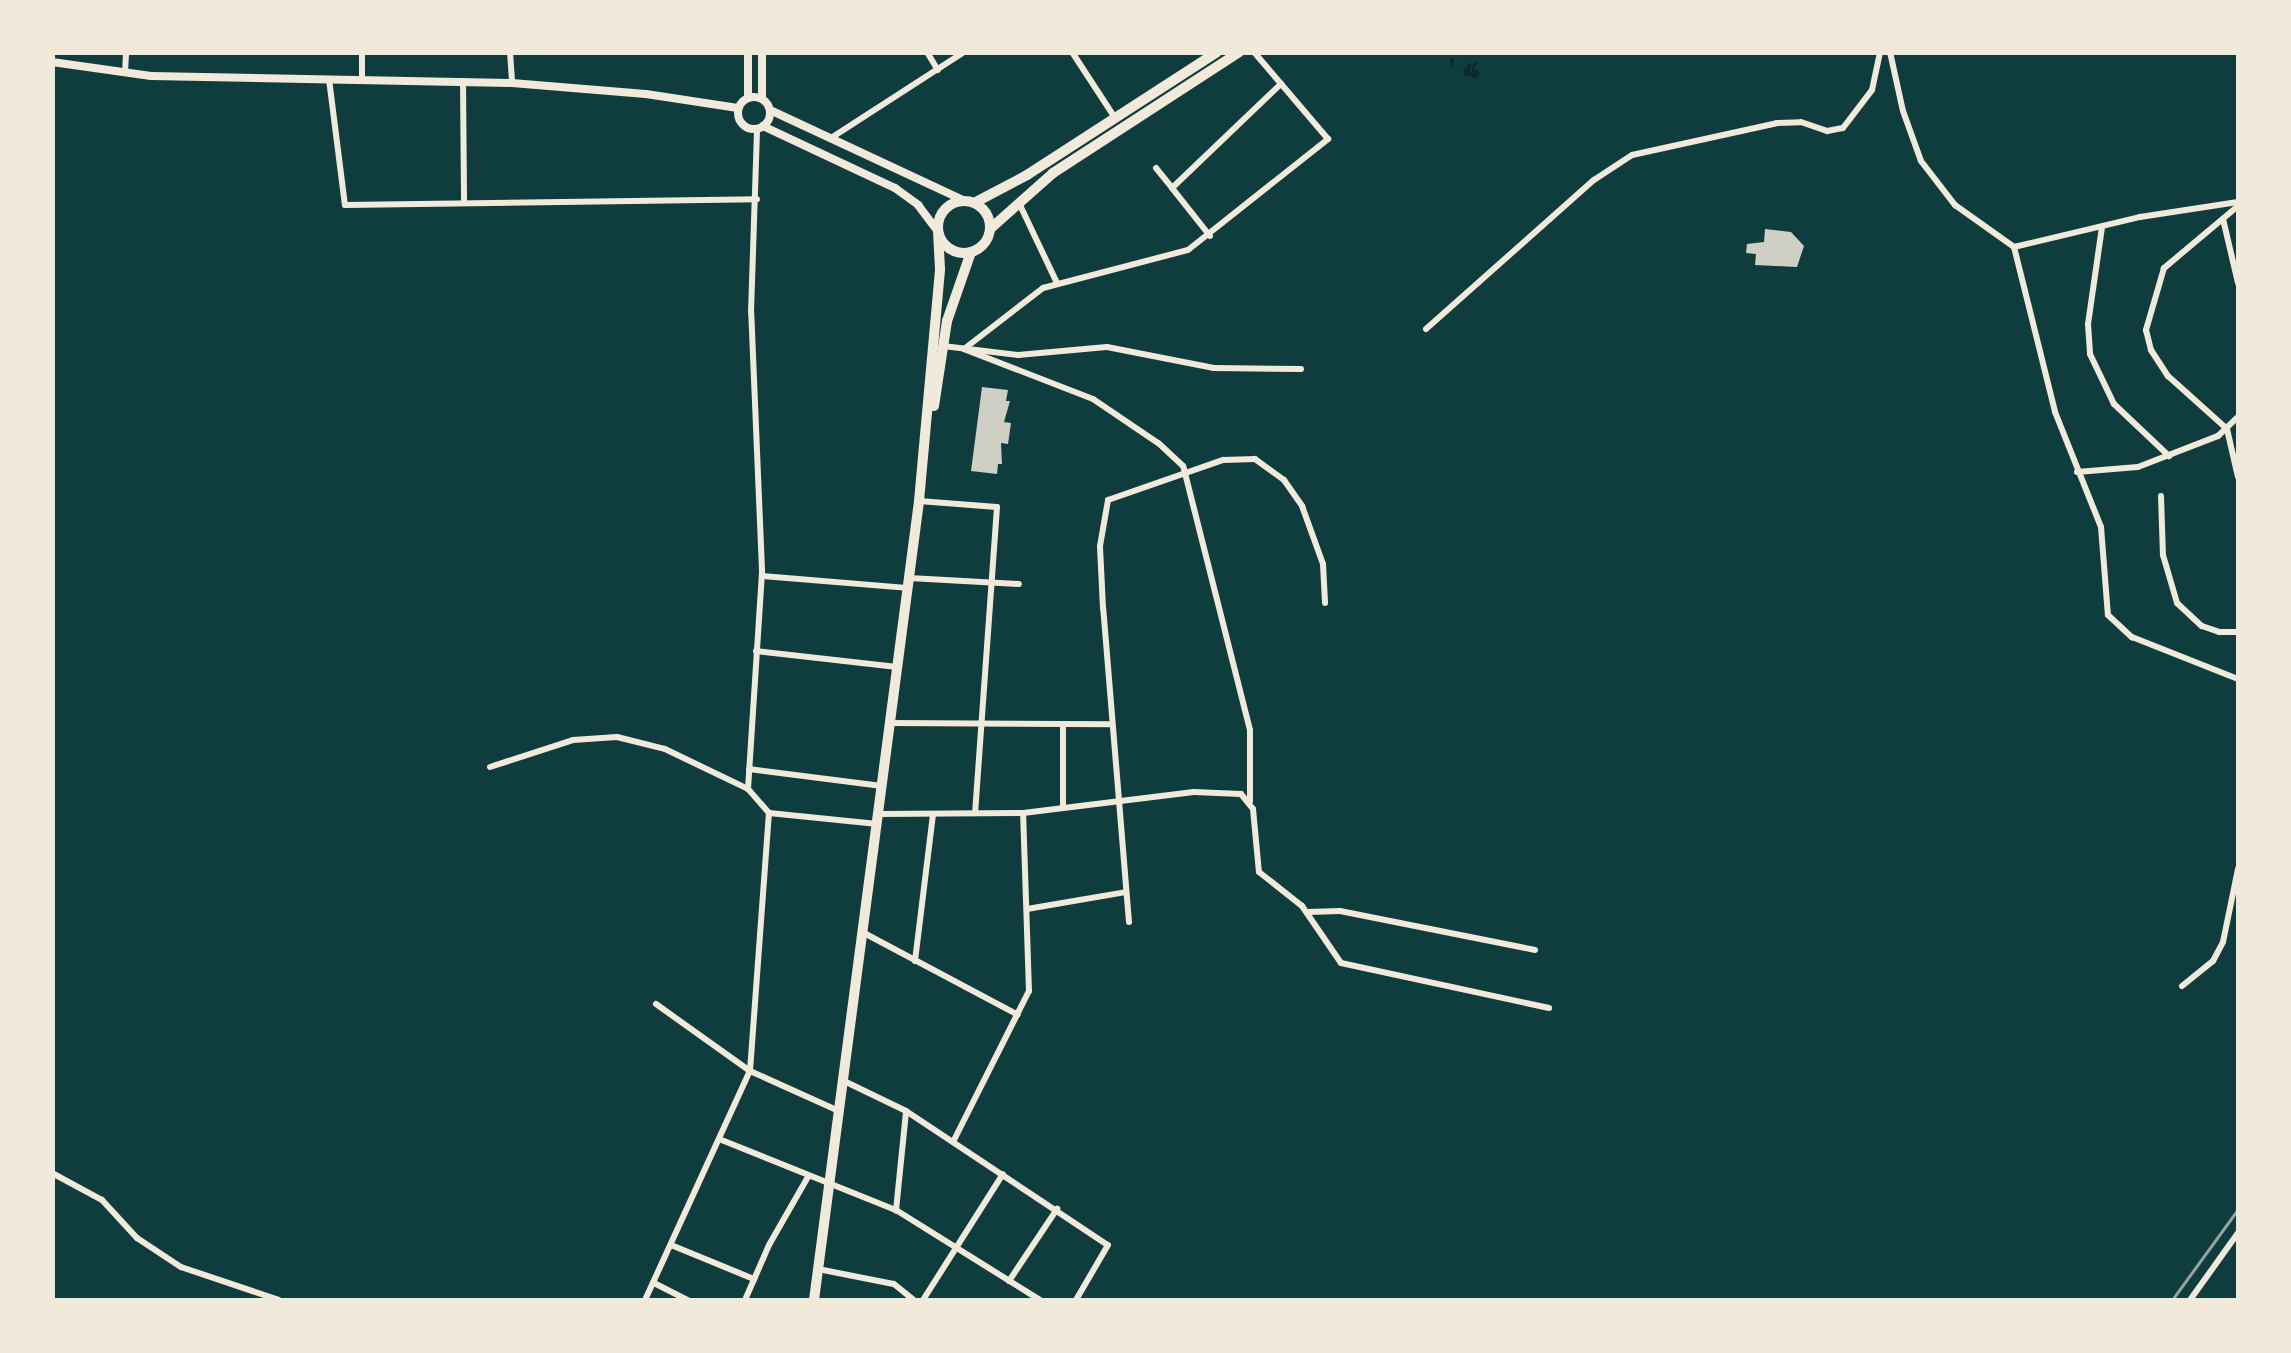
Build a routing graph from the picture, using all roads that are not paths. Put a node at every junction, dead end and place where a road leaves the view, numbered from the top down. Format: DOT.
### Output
graph roads {
  1 [pos="126,52"];
  2 [pos="362,52"];
  3 [pos="510,52"];
  4 [pos="748,52"];
  5 [pos="762,52"];
  6 [pos="927,52"];
  7 [pos="964,52"];
  8 [pos="1072,52"];
  9 [pos="1216,52"];
  10 [pos="1239,52"];
  11 [pos="1254,52"];
  12 [pos="1885,52"];
  13 [pos="52,62"];
  14 [pos="938,70"];
  15 [pos="125,74"];
  16 [pos="329,78"];
  17 [pos="362,78"];
  18 [pos="463,81"];
  19 [pos="512,82"];
  20 [pos="1281,84"];
  21 [pos="748,98"];
  22 [pos="762,98"];
  23 [pos="738,108"];
  24 [pos="770,110"];
  25 [pos="1115,118"];
  26 [pos="760,128"];
  27 [pos="830,138"];
  28 [pos="1156,168"];
  29 [pos="1172,188"];
  30 [pos="757,198"];
  31 [pos="1018,200"];
  32 [pos="970,202"];
  33 [pos="464,203"];
  34 [pos="2238,204"];
  35 [pos="2223,219"];
  36 [pos="2102,226"];
  37 [pos="990,229"];
  38 [pos="938,232"];
  39 [pos="1210,236"];
  40 [pos="2014,247"];
  41 [pos="971,252"];
  42 [pos="1057,283"];
  43 [pos="2238,283"];
  44 [pos="1426,330"];
  45 [pos="944,346"];
  46 [pos="964,348"];
  47 [pos="1301,369"];
  48 [pos="2238,417"];
  49 [pos="2227,428"];
  50 [pos="2169,456"];
  51 [pos="2077,472"];
  52 [pos="1187,475"];
  53 [pos="2238,478"];
  54 [pos="2161,496"];
  55 [pos="920,501"];
  56 [pos="762,576"];
  57 [pos="990,582"];
  58 [pos="909,583"];
  59 [pos="1019,584"];
  60 [pos="1325,602"];
  61 [pos="2238,632"];
  62 [pos="756,651"];
  63 [pos="897,667"];
  64 [pos="2238,679"];
  65 [pos="890,723"];
  66 [pos="984,723"];
  67 [pos="1062,724"];
  68 [pos="1112,724"];
  69 [pos="490,767"];
  70 [pos="749,769"];
  71 [pos="882,786"];
  72 [pos="748,789"];
  73 [pos="1250,801"];
  74 [pos="1118,802"];
  75 [pos="1062,808"];
  76 [pos="769,813"];
  77 [pos="1023,813"];
  78 [pos="933,814"];
  79 [pos="976,814"];
  80 [pos="878,819"];
  81 [pos="2238,870"];
  82 [pos="1126,892"];
  83 [pos="1027,909"];
  84 [pos="1306,912"];
  85 [pos="1128,922"];
  86 [pos="864,934"];
  87 [pos="1535,950"];
  88 [pos="915,961"];
  89 [pos="2182,986"];
  90 [pos="656,1004"];
  91 [pos="1548,1008"];
  92 [pos="1018,1015"];
  93 [pos="750,1071"];
  94 [pos="844,1081"];
  95 [pos="906,1111"];
  96 [pos="840,1112"];
  97 [pos="719,1139"];
  98 [pos="954,1142"];
  99 [pos="52,1173"];
  100 [pos="1003,1174"];
  101 [pos="808,1176"];
  102 [pos="830,1186"];
  103 [pos="1057,1208"];
  104 [pos="896,1210"];
  105 [pos="2238,1233"];
  106 [pos="672,1245"];
  107 [pos="954,1246"];
  108 [pos="818,1270"];
  109 [pos="754,1279"];
  110 [pos="1009,1281"];
  111 [pos="654,1283"];
  112 [pos="279,1300"];
  113 [pos="645,1300"];
  114 [pos="688,1300"];
  115 [pos="746,1300"];
  116 [pos="814,1300"];
  117 [pos="914,1300"];
  118 [pos="923,1300"];
  119 [pos="1040,1300"];
  120 [pos="1076,1300"];
  121 [pos="2190,1300"];
  1 -- 15 [label="street"];
  2 -- 17 [label="street"];
  3 -- 19 [label="street"];
  4 -- 21 [label="street"];
  5 -- 22 [label="street"];
  6 -- 14 [label="street"];
  7 -- 14 [label="street"];
  8 -- 25 [label="street"];
  9 -- 25 [label="main road"];
  10 -- 31 [label="main road"];
  11 -- 20 [label="street"];
  12 -- 40 [label="street"];
  12 -- 44 [label="street"];
  13 -- 15 [label="street"];
  14 -- 27 [label="street"];
  15 -- 16 [label="street"];
  16 -- 17 [label="street"];
  16 -- 33 [label="street"];
  17 -- 18 [label="street"];
  18 -- 19 [label="street"];
  18 -- 33 [label="street"];
  19 -- 23 [label="street"];
  20 -- 29 [label="street"];
  20 -- 39 [label="street"];
  21 -- 22 [label="street"];
  21 -- 23 [label="street"];
  22 -- 24 [label="street"];
  23 -- 26 [label="street"];
  24 -- 26 [label="street"];
  24 -- 27 [label="street"];
  25 -- 32 [label="main road"];
  26 -- 30 [label="street"];
  26 -- 38 [label="street"];
  27 -- 32 [label="street"];
  28 -- 29 [label="street"];
  29 -- 39 [label="street"];
  30 -- 33 [label="street"];
  30 -- 56 [label="street"];
  31 -- 37 [label="main road"];
  31 -- 42 [label="street"];
  32 -- 37 [label="main road"];
  32 -- 38 [label="main road"];
  34 -- 35 [label="street"];
  34 -- 36 [label="street"];
  35 -- 43 [label="street"];
  35 -- 49 [label="street"];
  36 -- 40 [label="street"];
  36 -- 50 [label="street"];
  37 -- 41 [label="main road"];
  38 -- 41 [label="main road"];
  38 -- 55 [label="main road"];
  39 -- 42 [label="street"];
  40 -- 51 [label="street"];
  41 -- 45 [label="main road"];
  42 -- 46 [label="street"];
  45 -- 46 [label="street"];
  45 -- 55 [label="main road"];
  46 -- 47 [label="street"];
  46 -- 52 [label="street"];
  48 -- 49 [label="street"];
  49 -- 50 [label="street"];
  49 -- 53 [label="street"];
  50 -- 51 [label="street"];
  51 -- 64 [label="street"];
  52 -- 60 [label="street"];
  52 -- 68 [label="street"];
  52 -- 73 [label="street"];
  54 -- 61 [label="street"];
  55 -- 57 [label="street"];
  55 -- 58 [label="main road"];
  56 -- 58 [label="street"];
  56 -- 62 [label="street"];
  57 -- 58 [label="street"];
  57 -- 59 [label="street"];
  57 -- 66 [label="street"];
  58 -- 63 [label="main road"];
  62 -- 63 [label="street"];
  62 -- 70 [label="street"];
  63 -- 65 [label="main road"];
  65 -- 66 [label="street"];
  65 -- 71 [label="main road"];
  66 -- 67 [label="street"];
  66 -- 79 [label="street"];
  67 -- 68 [label="street"];
  67 -- 75 [label="street"];
  68 -- 74 [label="street"];
  69 -- 72 [label="street"];
  70 -- 71 [label="street"];
  70 -- 72 [label="street"];
  71 -- 80 [label="main road"];
  72 -- 76 [label="street"];
  73 -- 74 [label="street"];
  73 -- 84 [label="street"];
  74 -- 75 [label="street"];
  74 -- 82 [label="street"];
  75 -- 77 [label="street"];
  76 -- 80 [label="street"];
  76 -- 93 [label="street"];
  77 -- 79 [label="street"];
  77 -- 83 [label="street"];
  78 -- 79 [label="street"];
  78 -- 80 [label="street"];
  78 -- 88 [label="street"];
  80 -- 86 [label="main road"];
  81 -- 89 [label="street"];
  82 -- 83 [label="street"];
  82 -- 85 [label="street"];
  83 -- 92 [label="street"];
  84 -- 87 [label="street"];
  84 -- 91 [label="street"];
  86 -- 88 [label="street"];
  86 -- 94 [label="main road"];
  88 -- 92 [label="street"];
  90 -- 93 [label="street"];
  92 -- 98 [label="street"];
  93 -- 96 [label="street"];
  93 -- 97 [label="street"];
  94 -- 95 [label="street"];
  94 -- 96 [label="main road"];
  95 -- 98 [label="street"];
  95 -- 104 [label="street"];
  96 -- 102 [label="main road"];
  97 -- 101 [label="street"];
  97 -- 106 [label="street"];
  98 -- 100 [label="street"];
  99 -- 112 [label="street"];
  100 -- 103 [label="street"];
  100 -- 107 [label="street"];
  101 -- 102 [label="street"];
  101 -- 109 [label="street"];
  102 -- 104 [label="street"];
  102 -- 108 [label="main road"];
  103 -- 110 [label="street"];
  103 -- 120 [label="street"];
  104 -- 107 [label="street"];
  105 -- 121 [label="street"];
  106 -- 109 [label="street"];
  106 -- 111 [label="street"];
  107 -- 110 [label="street"];
  107 -- 118 [label="street"];
  108 -- 116 [label="main road"];
  108 -- 117 [label="street"];
  109 -- 115 [label="street"];
  110 -- 119 [label="street"];
  111 -- 113 [label="street"];
  111 -- 114 [label="street"];
}
